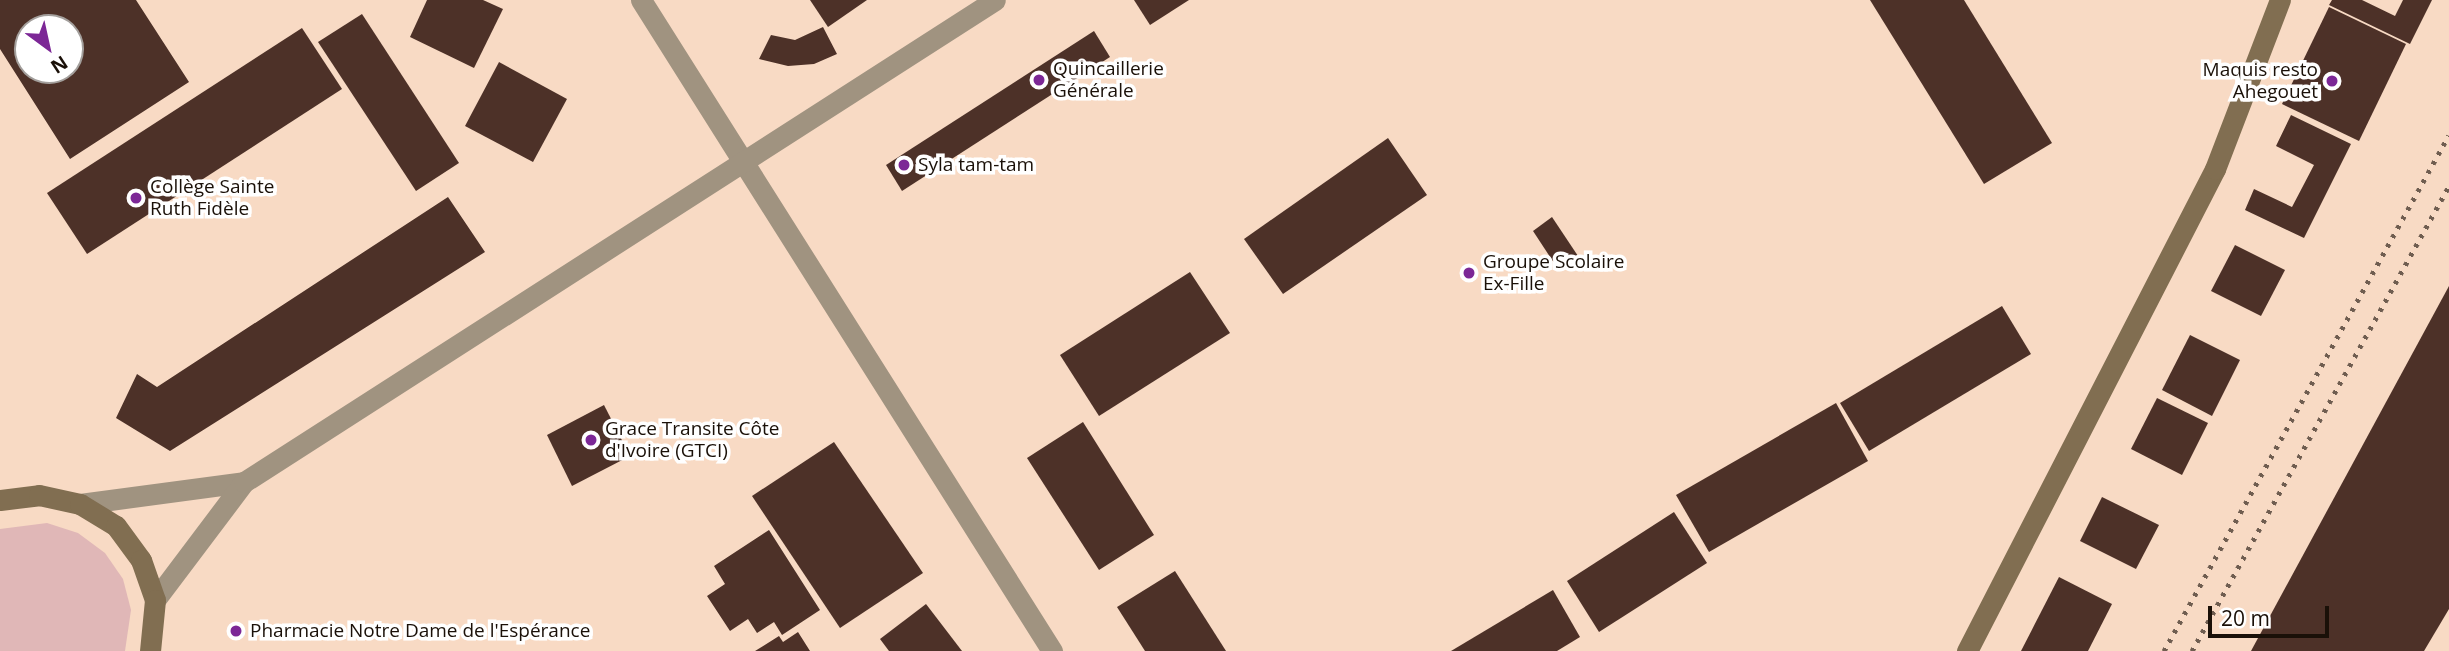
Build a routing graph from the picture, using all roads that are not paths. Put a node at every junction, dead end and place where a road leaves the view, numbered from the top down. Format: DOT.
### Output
graph roads {
  1 [pos="641,0"];
  2 [pos="995,0"];
  3 [pos="2280,0"];
  4 [pos="742,158"];
  5 [pos="244,482"];
  6 [pos="0,500"];
  7 [pos="80,504"];
  8 [pos="155,600"];
  9 [pos="155,649"];
  10 [pos="1052,651"];
  11 [pos="1967,651"];
  1 -- 4 [label="street"];
  2 -- 4 [label="street"];
  3 -- 11 [label="street"];
  4 -- 5 [label="street"];
  4 -- 10 [label="street"];
  5 -- 7 [label="street"];
  5 -- 8 [label="street"];
  6 -- 7 [label="street"];
  7 -- 8 [label="street"];
  8 -- 9 [label="street"];
}
